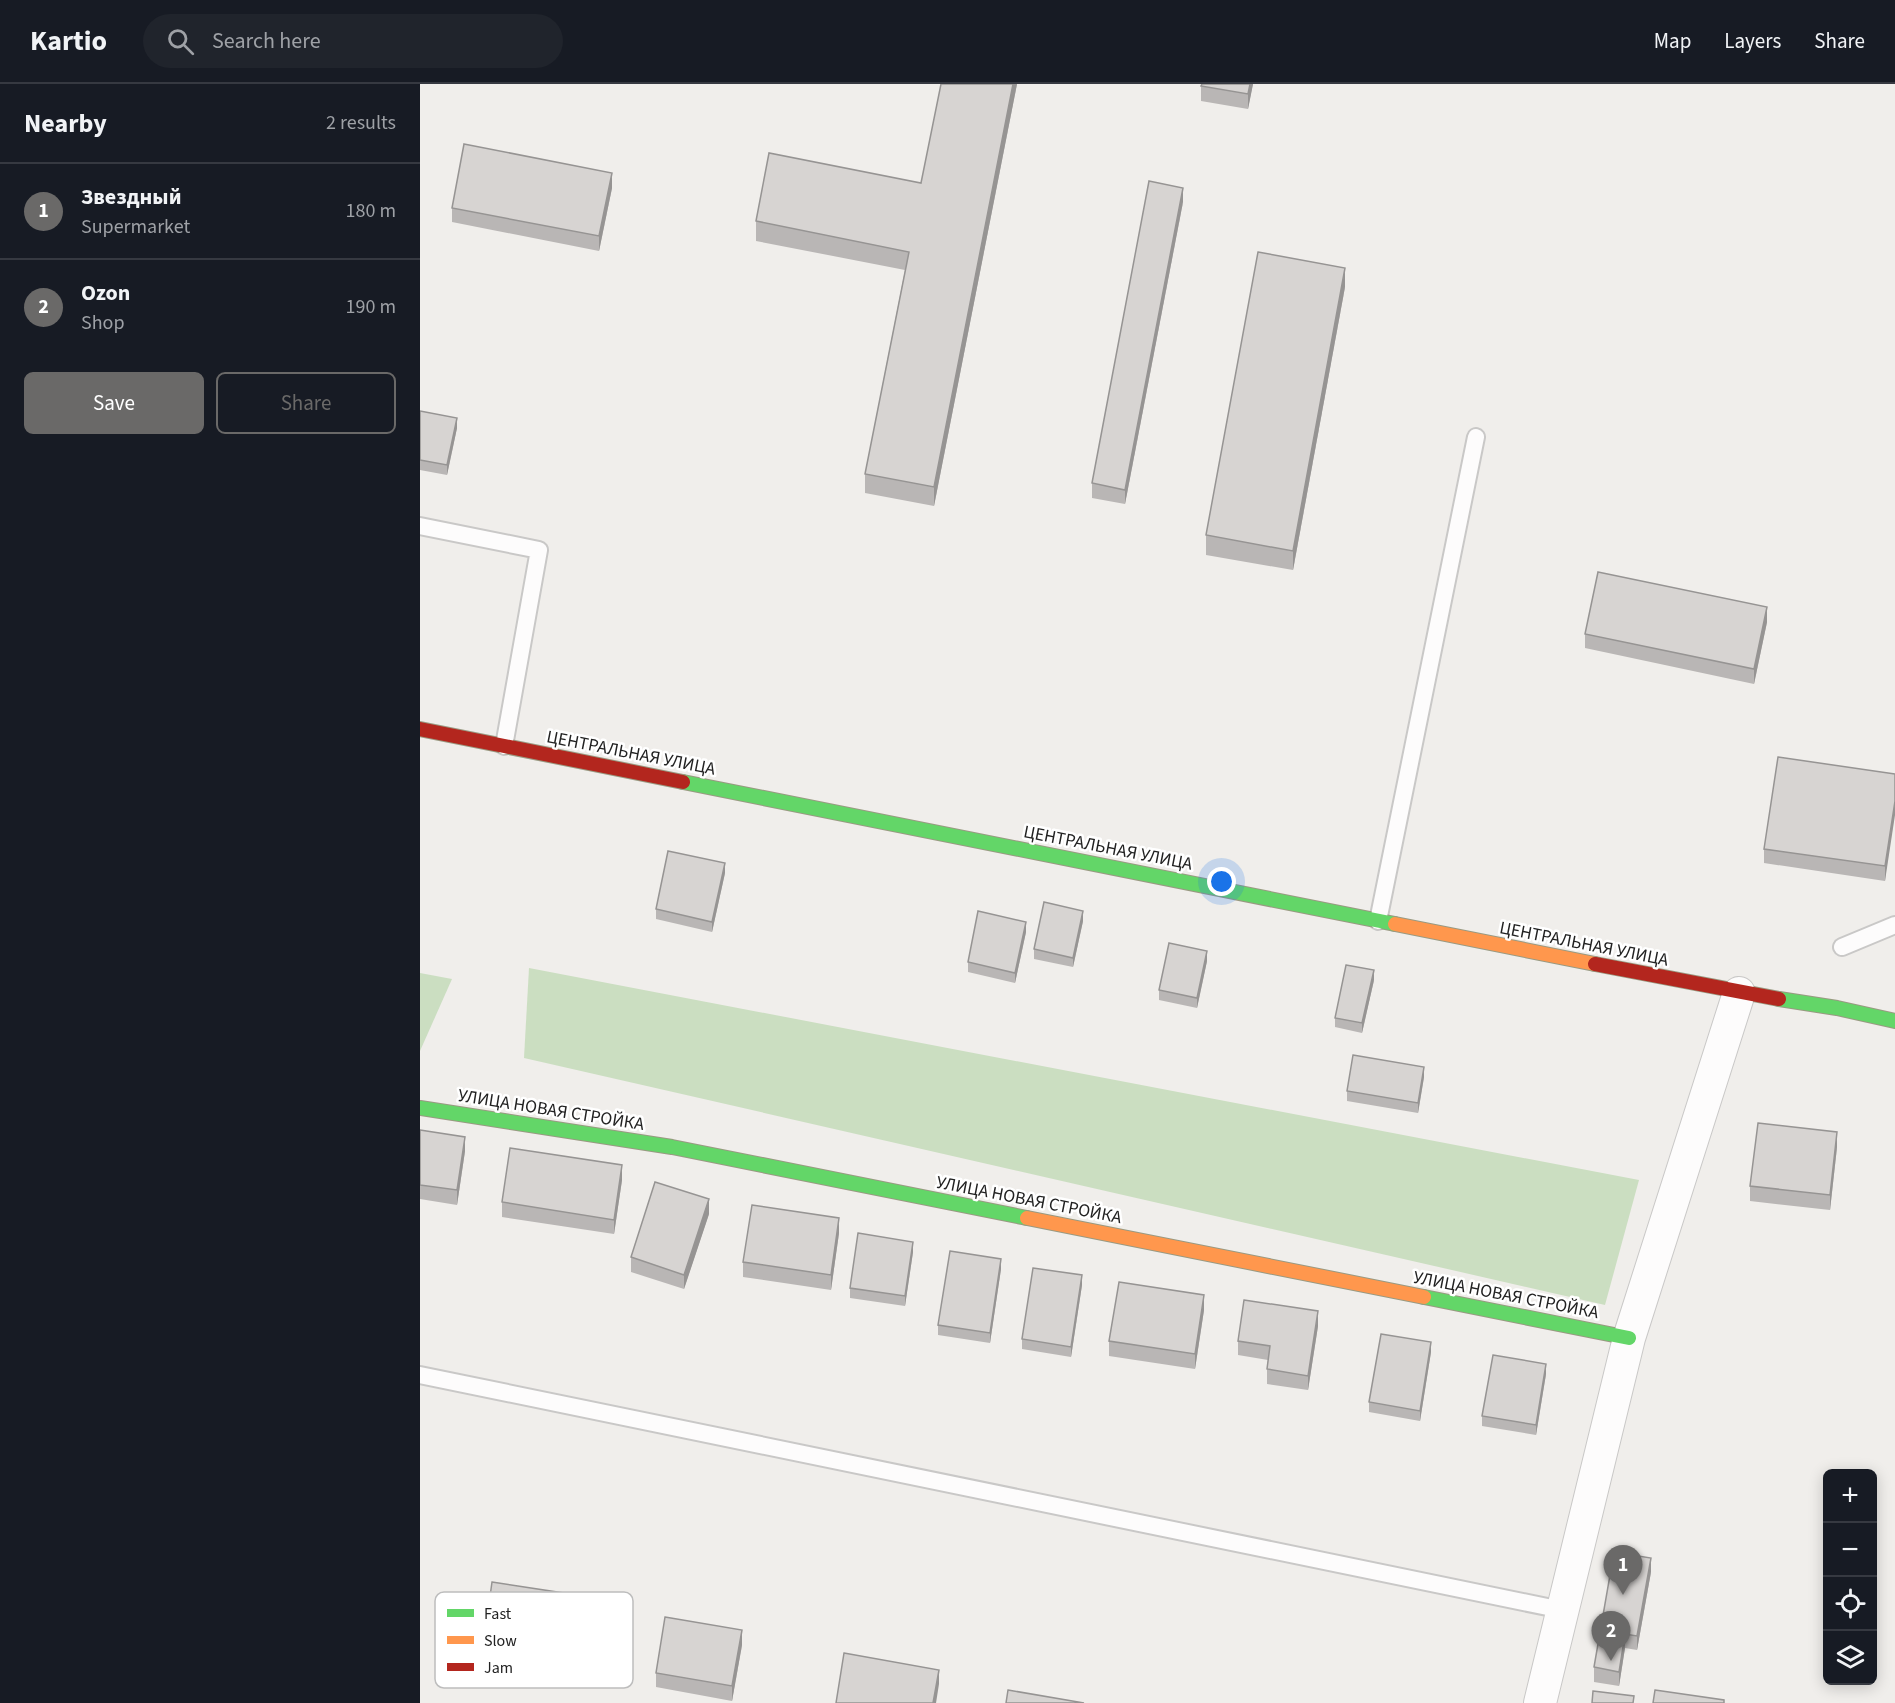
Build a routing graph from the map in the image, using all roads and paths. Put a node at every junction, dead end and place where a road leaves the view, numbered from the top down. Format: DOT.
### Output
graph roads {
  1 [pos="1476,437"];
  2 [pos="421,530"];
  3 [pos="420,729"];
  4 [pos="504,746"];
  5 [pos="1378,921"];
  6 [pos="1895,925"];
  7 [pos="1842,947"];
  8 [pos="1738,993"];
  9 [pos="1895,1022"];
  10 [pos="420,1108"];
  11 [pos="1629,1338"];
  12 [pos="420,1375"];
  13 [pos="1562,1610"];
  14 [pos="1540,1703"];
  1 -- 5 [label="lane"];
  2 -- 4 [label="lane"];
  3 -- 4 [label="street, ЦЕНТРАЛЬНАЯ УЛИЦА"];
  4 -- 5 [label="street, ЦЕНТРАЛЬНАЯ УЛИЦА"];
  5 -- 8 [label="street, ЦЕНТРАЛЬНАЯ УЛИЦА"];
  6 -- 7 [label="lane"];
  8 -- 9 [label="street, ЦЕНТРАЛЬНАЯ УЛИЦА"];
  8 -- 11 [label="street"];
  10 -- 11 [label="street, УЛИЦА НОВАЯ СТРОЙКА"];
  11 -- 13 [label="street"];
  12 -- 13 [label="lane"];
  13 -- 14 [label="street"];
}
